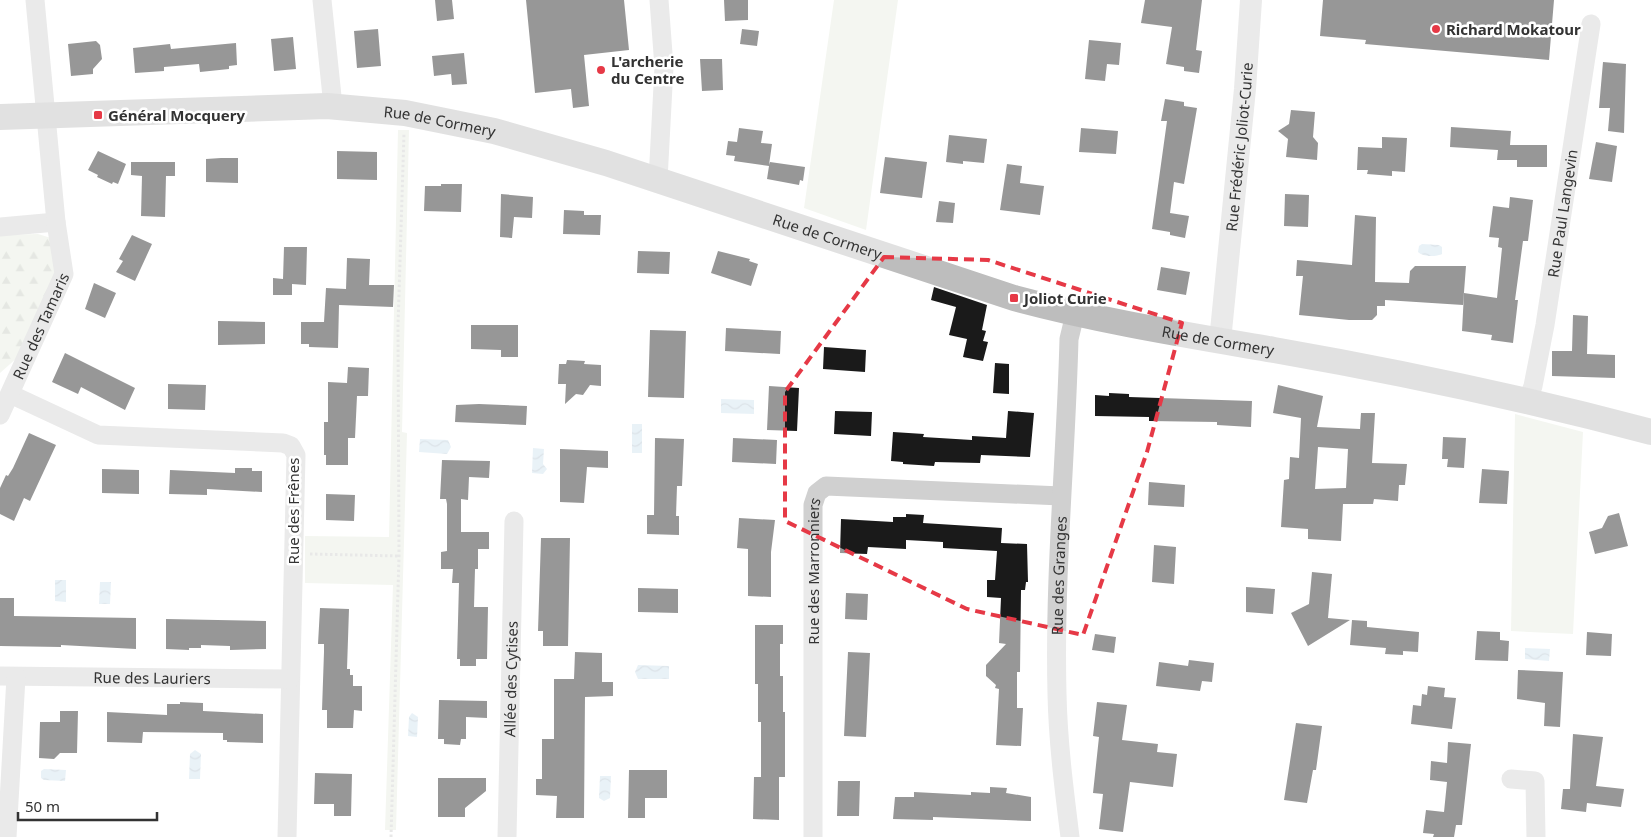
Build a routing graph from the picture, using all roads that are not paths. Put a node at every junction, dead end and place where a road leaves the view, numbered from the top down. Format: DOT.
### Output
graph roads {
  1 [pos="35,0"];
  2 [pos="322,0"];
  3 [pos="659,0"];
  4 [pos="1251,0"];
  5 [pos="1590,24"];
  6 [pos="332,106"];
  7 [pos="46,116"];
  8 [pos="0,117"];
  9 [pos="658,180"];
  10 [pos="56,222"];
  11 [pos="0,227"];
  12 [pos="1075,314"];
  13 [pos="1220,341"];
  14 [pos="10,394"];
  15 [pos="1528,400"];
  16 [pos="0,415"];
  17 [pos="1651,432"];
  18 [pos="1061,496"];
  19 [pos="514,521"];
  20 [pos="8,676"];
  21 [pos="290,679"];
  22 [pos="1511,779"];
  23 [pos="8,837"];
  24 [pos="287,837"];
  25 [pos="507,837"];
  26 [pos="813,837"];
  27 [pos="1070,837"];
  28 [pos="1536,837"];
  1 -- 7 [label="street, Rue des Tamaris"];
  2 -- 6 [label="street"];
  3 -- 9 [label="street"];
  4 -- 13 [label="street, Rue Frédéric Joliot-Curie"];
  5 -- 15 [label="street, Rue Paul Langevin"];
  6 -- 7 [label="main road, Rue de Cormery"];
  6 -- 9 [label="main road, Rue de Cormery"];
  7 -- 8 [label="main road, Rue de Cormery"];
  7 -- 10 [label="street, Rue des Tamaris"];
  9 -- 12 [label="main road, Rue de Cormery"];
  10 -- 11 [label="street"];
  10 -- 14 [label="street, Rue des Tamaris"];
  12 -- 13 [label="main road, Rue de Cormery"];
  12 -- 18 [label="street, Rue des Granges"];
  13 -- 15 [label="main road, Rue de Cormery"];
  14 -- 16 [label="street, Rue des Tamaris"];
  14 -- 21 [label="street, Rue des Frênes"];
  15 -- 17 [label="main road, Rue de Cormery"];
  18 -- 26 [label="street, Rue des Marronniers"];
  18 -- 27 [label="street, Rue des Granges"];
  19 -- 25 [label="street, Allée des Cytises"];
  20 -- 21 [label="street, Rue des Lauriers"];
  20 -- 23 [label="street"];
  21 -- 24 [label="street, Rue des Frênes"];
  22 -- 28 [label="street"];
}
